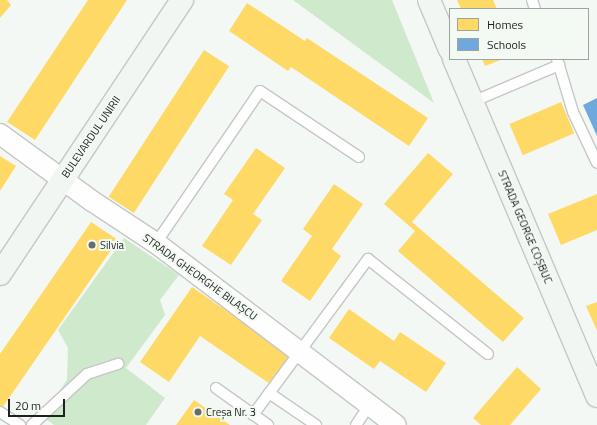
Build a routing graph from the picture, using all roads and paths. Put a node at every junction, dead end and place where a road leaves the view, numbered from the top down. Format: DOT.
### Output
graph roads {
  1 [pos="182,0"];
  2 [pos="429,0"];
  3 [pos="449,48"];
  4 [pos="454,60"];
  5 [pos="558,62"];
  6 [pos="472,102"];
  7 [pos="0,134"];
  8 [pos="360,157"];
  9 [pos="597,163"];
  10 [pos="63,179"];
  11 [pos="156,243"];
  12 [pos="0,274"];
  13 [pos="300,350"];
  14 [pos="488,354"];
  15 [pos="118,364"];
  16 [pos="594,383"];
  17 [pos="216,388"];
  18 [pos="269,393"];
  19 [pos="370,404"];
  20 [pos="0,412"];
  21 [pos="252,415"];
  22 [pos="20,425"];
  23 [pos="32,425"];
  24 [pos="268,425"];
  25 [pos="316,425"];
  26 [pos="356,425"];
  27 [pos="396,425"];
  1 -- 10 [label="main road, BULEVARDUL UNIRII"];
  2 -- 3 [label="main road"];
  4 -- 6 [label="main road, STRADA GEORGE COȘBUC"];
  5 -- 6 [label="lane"];
  5 -- 9 [label="lane"];
  6 -- 16 [label="main road, STRADA GEORGE COȘBUC"];
  7 -- 10 [label="street, STRADA GHEORGHE BILAȘCU"];
  8 -- 11 [label="lane"];
  10 -- 11 [label="street, STRADA GHEORGHE BILAȘCU"];
  10 -- 12 [label="main road, BULEVARDUL UNIRII"];
  11 -- 13 [label="street, STRADA GHEORGHE BILAȘCU"];
  13 -- 14 [label="lane"];
  13 -- 18 [label="lane"];
  13 -- 19 [label="street, STRADA GHEORGHE BILAȘCU"];
  15 -- 23 [label="lane"];
  17 -- 21 [label="lane"];
  18 -- 21 [label="lane"];
  18 -- 25 [label="lane"];
  19 -- 26 [label="lane"];
  19 -- 27 [label="street, STRADA GHEORGHE BILAȘCU"];
  20 -- 22 [label="lane"];
  21 -- 24 [label="lane"];
}
